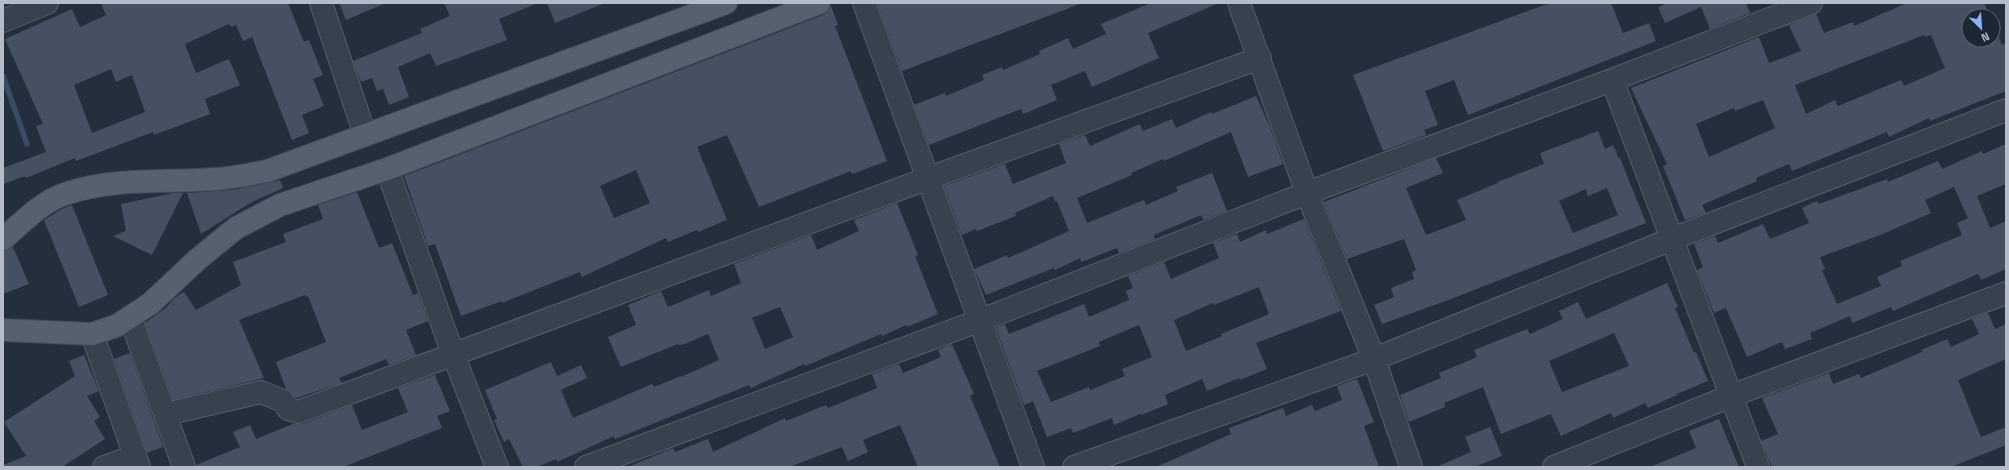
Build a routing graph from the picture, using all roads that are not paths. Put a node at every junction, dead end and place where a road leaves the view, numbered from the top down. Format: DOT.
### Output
graph roads {
  1 [pos="47,3"];
  2 [pos="321,3"];
  3 [pos="726,3"];
  4 [pos="819,3"];
  5 [pos="864,3"];
  6 [pos="1239,3"];
  7 [pos="1811,3"];
  8 [pos="3,21"];
  9 [pos="1260,58"];
  10 [pos="1612,80"];
  11 [pos="2006,110"];
  12 [pos="365,135"];
  13 [pos="387,169"];
  14 [pos="929,178"];
  15 [pos="1307,193"];
  16 [pos="3,239"];
  17 [pos="1672,239"];
  18 [pos="2006,293"];
  19 [pos="130,317"];
  20 [pos="981,320"];
  21 [pos="3,330"];
  22 [pos="92,334"];
  23 [pos="454,354"];
  24 [pos="1374,359"];
  25 [pos="1731,396"];
  26 [pos="166,414"];
  27 [pos="137,461"];
  28 [pos="104,467"];
  29 [pos="184,467"];
  30 [pos="497,467"];
  31 [pos="586,467"];
  32 [pos="1033,467"];
  33 [pos="1074,467"];
  34 [pos="1411,467"];
  35 [pos="1554,467"];
  36 [pos="1758,467"];
  1 -- 8 [label="street"];
  2 -- 12 [label="street"];
  3 -- 12 [label="main road"];
  4 -- 13 [label="main road"];
  5 -- 14 [label="street"];
  6 -- 9 [label="street"];
  7 -- 10 [label="street"];
  9 -- 14 [label="street"];
  9 -- 15 [label="street"];
  10 -- 15 [label="street"];
  10 -- 17 [label="street"];
  11 -- 17 [label="street"];
  12 -- 16 [label="main road"];
  13 -- 19 [label="main road"];
  13 -- 23 [label="street"];
  14 -- 20 [label="street"];
  14 -- 23 [label="street"];
  15 -- 20 [label="street"];
  15 -- 24 [label="street"];
  17 -- 24 [label="street"];
  17 -- 25 [label="street"];
  18 -- 25 [label="street"];
  19 -- 22 [label="main road"];
  19 -- 26 [label="street"];
  20 -- 31 [label="street"];
  20 -- 32 [label="street"];
  21 -- 22 [label="main road"];
  22 -- 27 [label="street"];
  23 -- 26 [label="street"];
  23 -- 30 [label="street"];
  24 -- 33 [label="street"];
  24 -- 34 [label="street"];
  25 -- 35 [label="street"];
  25 -- 36 [label="street"];
  26 -- 29 [label="street"];
  27 -- 28 [label="street"];
}
